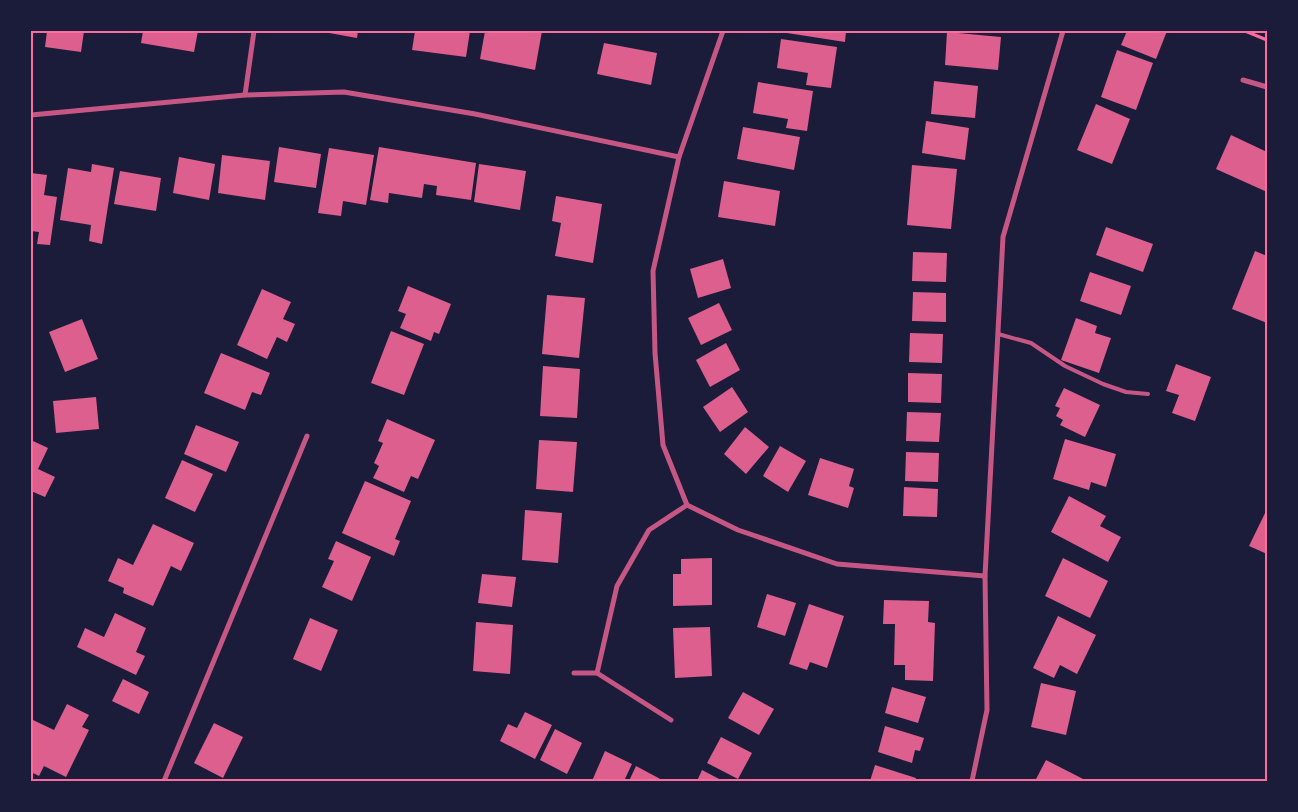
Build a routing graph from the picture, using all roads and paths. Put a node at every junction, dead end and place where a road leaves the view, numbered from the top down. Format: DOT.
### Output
graph roads {
  1 [pos="254,31"];
  2 [pos="723,31"];
  3 [pos="1063,31"];
  4 [pos="1245,31"];
  5 [pos="1267,40"];
  6 [pos="1243,80"];
  7 [pos="1267,87"];
  8 [pos="245,95"];
  9 [pos="31,115"];
  10 [pos="679,157"];
  11 [pos="998,334"];
  12 [pos="1148,394"];
  13 [pos="307,436"];
  14 [pos="687,505"];
  15 [pos="985,576"];
  16 [pos="574,673"];
  17 [pos="597,673"];
  18 [pos="671,720"];
  19 [pos="164,781"];
  20 [pos="972,781"];
  1 -- 8 [label="street"];
  2 -- 10 [label="street"];
  3 -- 11 [label="street"];
  4 -- 5 [label="path"];
  6 -- 7 [label="street"];
  8 -- 9 [label="street"];
  8 -- 10 [label="street"];
  10 -- 14 [label="street"];
  11 -- 12 [label="lane"];
  11 -- 15 [label="street"];
  13 -- 19 [label="street"];
  14 -- 15 [label="street"];
  14 -- 17 [label="street"];
  15 -- 20 [label="street"];
  16 -- 17 [label="street"];
  17 -- 18 [label="street"];
}
